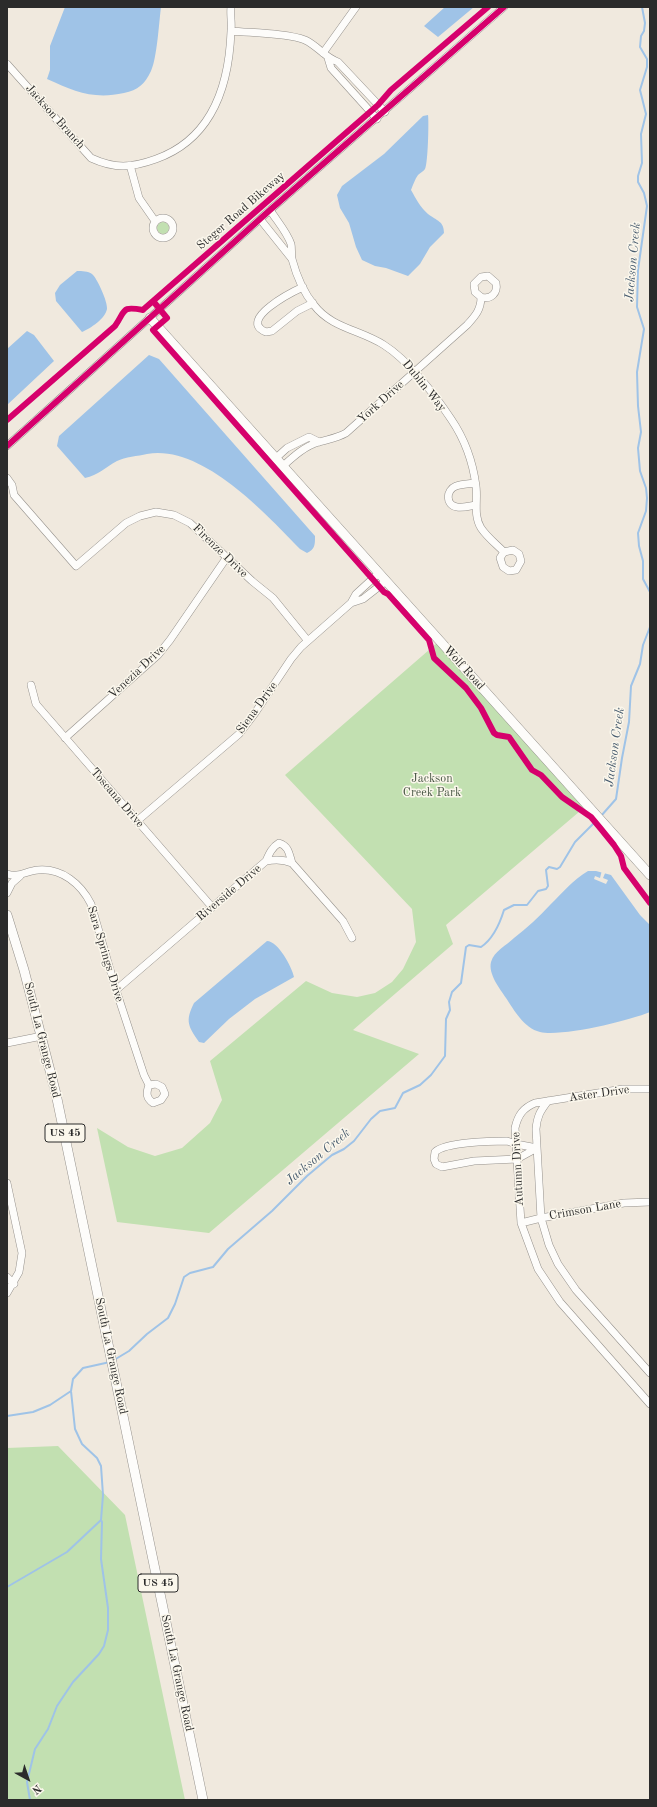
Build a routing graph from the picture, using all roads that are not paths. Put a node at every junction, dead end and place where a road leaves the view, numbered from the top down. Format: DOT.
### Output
graph roads {
  1 [pos="231,7"];
  2 [pos="356,7"];
  3 [pos="504,7"];
  4 [pos="231,32"];
  5 [pos="325,56"];
  6 [pos="7,64"];
  7 [pos="385,112"];
  8 [pos="377,119"];
  9 [pos="130,165"];
  10 [pos="270,210"];
  11 [pos="260,219"];
  12 [pos="155,221"];
  13 [pos="292,259"];
  14 [pos="303,287"];
  15 [pos="481,297"];
  16 [pos="313,303"];
  17 [pos="150,318"];
  18 [pos="414,372"];
  19 [pos="319,442"];
  20 [pos="7,446"];
  21 [pos="276,458"];
  22 [pos="283,466"];
  23 [pos="7,478"];
  24 [pos="475,483"];
  25 [pos="11,494"];
  26 [pos="476,505"];
  27 [pos="504,552"];
  28 [pos="227,557"];
  29 [pos="379,573"];
  30 [pos="386,581"];
  31 [pos="351,603"];
  32 [pos="308,641"];
  33 [pos="30,685"];
  34 [pos="65,738"];
  35 [pos="137,821"];
  36 [pos="266,861"];
  37 [pos="292,863"];
  38 [pos="7,874"];
  39 [pos="650,875"];
  40 [pos="20,876"];
  41 [pos="7,893"];
  42 [pos="212,907"];
  43 [pos="7,915"];
  44 [pos="352,938"];
  45 [pos="116,990"];
  46 [pos="42,1036"];
  47 [pos="7,1043"];
  48 [pos="149,1085"];
  49 [pos="650,1089"];
  50 [pos="548,1101"];
  51 [pos="516,1144"];
  52 [pos="537,1148"];
  53 [pos="517,1159"];
  54 [pos="7,1182"];
  55 [pos="650,1202"];
  56 [pos="541,1218"];
  57 [pos="521,1223"];
  58 [pos="7,1277"];
  59 [pos="14,1284"];
  60 [pos="7,1293"];
  61 [pos="650,1373"];
  62 [pos="650,1404"];
  63 [pos="203,1800"];
  1 -- 4 [label="street"];
  2 -- 5 [label="street"];
  3 -- 7 [label="street"];
  4 -- 5 [label="street"];
  4 -- 9 [label="street"];
  5 -- 7 [label="street"];
  5 -- 8 [label="street"];
  6 -- 9 [label="street, Jackson Branch"];
  7 -- 8 [label="street"];
  8 -- 10 [label="street"];
  9 -- 12 [label="street"];
  10 -- 11 [label="street"];
  10 -- 13 [label="street, Dublin Way"];
  11 -- 13 [label="street, Dublin Way"];
  11 -- 17 [label="street"];
  13 -- 14 [label="street, Dublin Way"];
  14 -- 16 [label="street, Dublin Way"];
  14 -- 16 [label="street"];
  15 -- 18 [label="street, York Drive"];
  16 -- 18 [label="street, Dublin Way"];
  17 -- 20 [label="street"];
  17 -- 21 [label="main road, Wolf Road"];
  18 -- 19 [label="street, York Drive"];
  18 -- 24 [label="street, Dublin Way"];
  19 -- 21 [label="street, York Drive"];
  19 -- 22 [label="street, York Drive"];
  21 -- 22 [label="main road, Wolf Road"];
  22 -- 29 [label="main road, Wolf Road"];
  23 -- 25 [label="street, Firenze Drive"];
  24 -- 26 [label="street, Dublin Way"];
  24 -- 26 [label="street"];
  25 -- 28 [label="street, Firenze Drive"];
  26 -- 27 [label="street, Dublin Way"];
  28 -- 32 [label="street, Firenze Drive"];
  28 -- 34 [label="street, Venezia Drive"];
  29 -- 30 [label="main road, Wolf Road"];
  29 -- 31 [label="street, Siena Drive"];
  30 -- 31 [label="street, Siena Drive"];
  30 -- 39 [label="main road, Wolf Road"];
  31 -- 32 [label="street, Siena Drive"];
  32 -- 35 [label="street, Siena Drive"];
  33 -- 34 [label="street, Toscana Drive"];
  34 -- 35 [label="street, Toscana Drive"];
  35 -- 42 [label="street, Toscana Drive"];
  36 -- 37 [label="street, Riverside Drive"];
  36 -- 37 [label="street"];
  36 -- 42 [label="street, Riverside Drive"];
  37 -- 44 [label="street"];
  38 -- 40 [label="street, Sara Springs Drive"];
  40 -- 41 [label="street"];
  40 -- 45 [label="street, Sara Springs Drive"];
  42 -- 45 [label="street, Riverside Drive"];
  43 -- 46 [label="main road, South La Grange Road / US 45"];
  45 -- 48 [label="street, Sara Springs Drive"];
  46 -- 47 [label="street"];
  46 -- 63 [label="main road, South La Grange Road / US 45"];
  49 -- 50 [label="street, Aster Drive"];
  50 -- 51 [label="street, Autumn Drive"];
  50 -- 52 [label="street, Autumn Drive"];
  51 -- 52 [label="street"];
  51 -- 53 [label="street, Autumn Drive"];
  51 -- 53 [label="street"];
  52 -- 53 [label="street"];
  52 -- 56 [label="street, Autumn Drive"];
  53 -- 57 [label="street, Autumn Drive"];
  54 -- 59 [label="street"];
  55 -- 56 [label="street, Crimson Lane"];
  56 -- 57 [label="street, Crimson Lane"];
  56 -- 61 [label="street, Autumn Drive"];
  57 -- 62 [label="street, Autumn Drive"];
  58 -- 59 [label="street"];
  59 -- 60 [label="street"];
}
